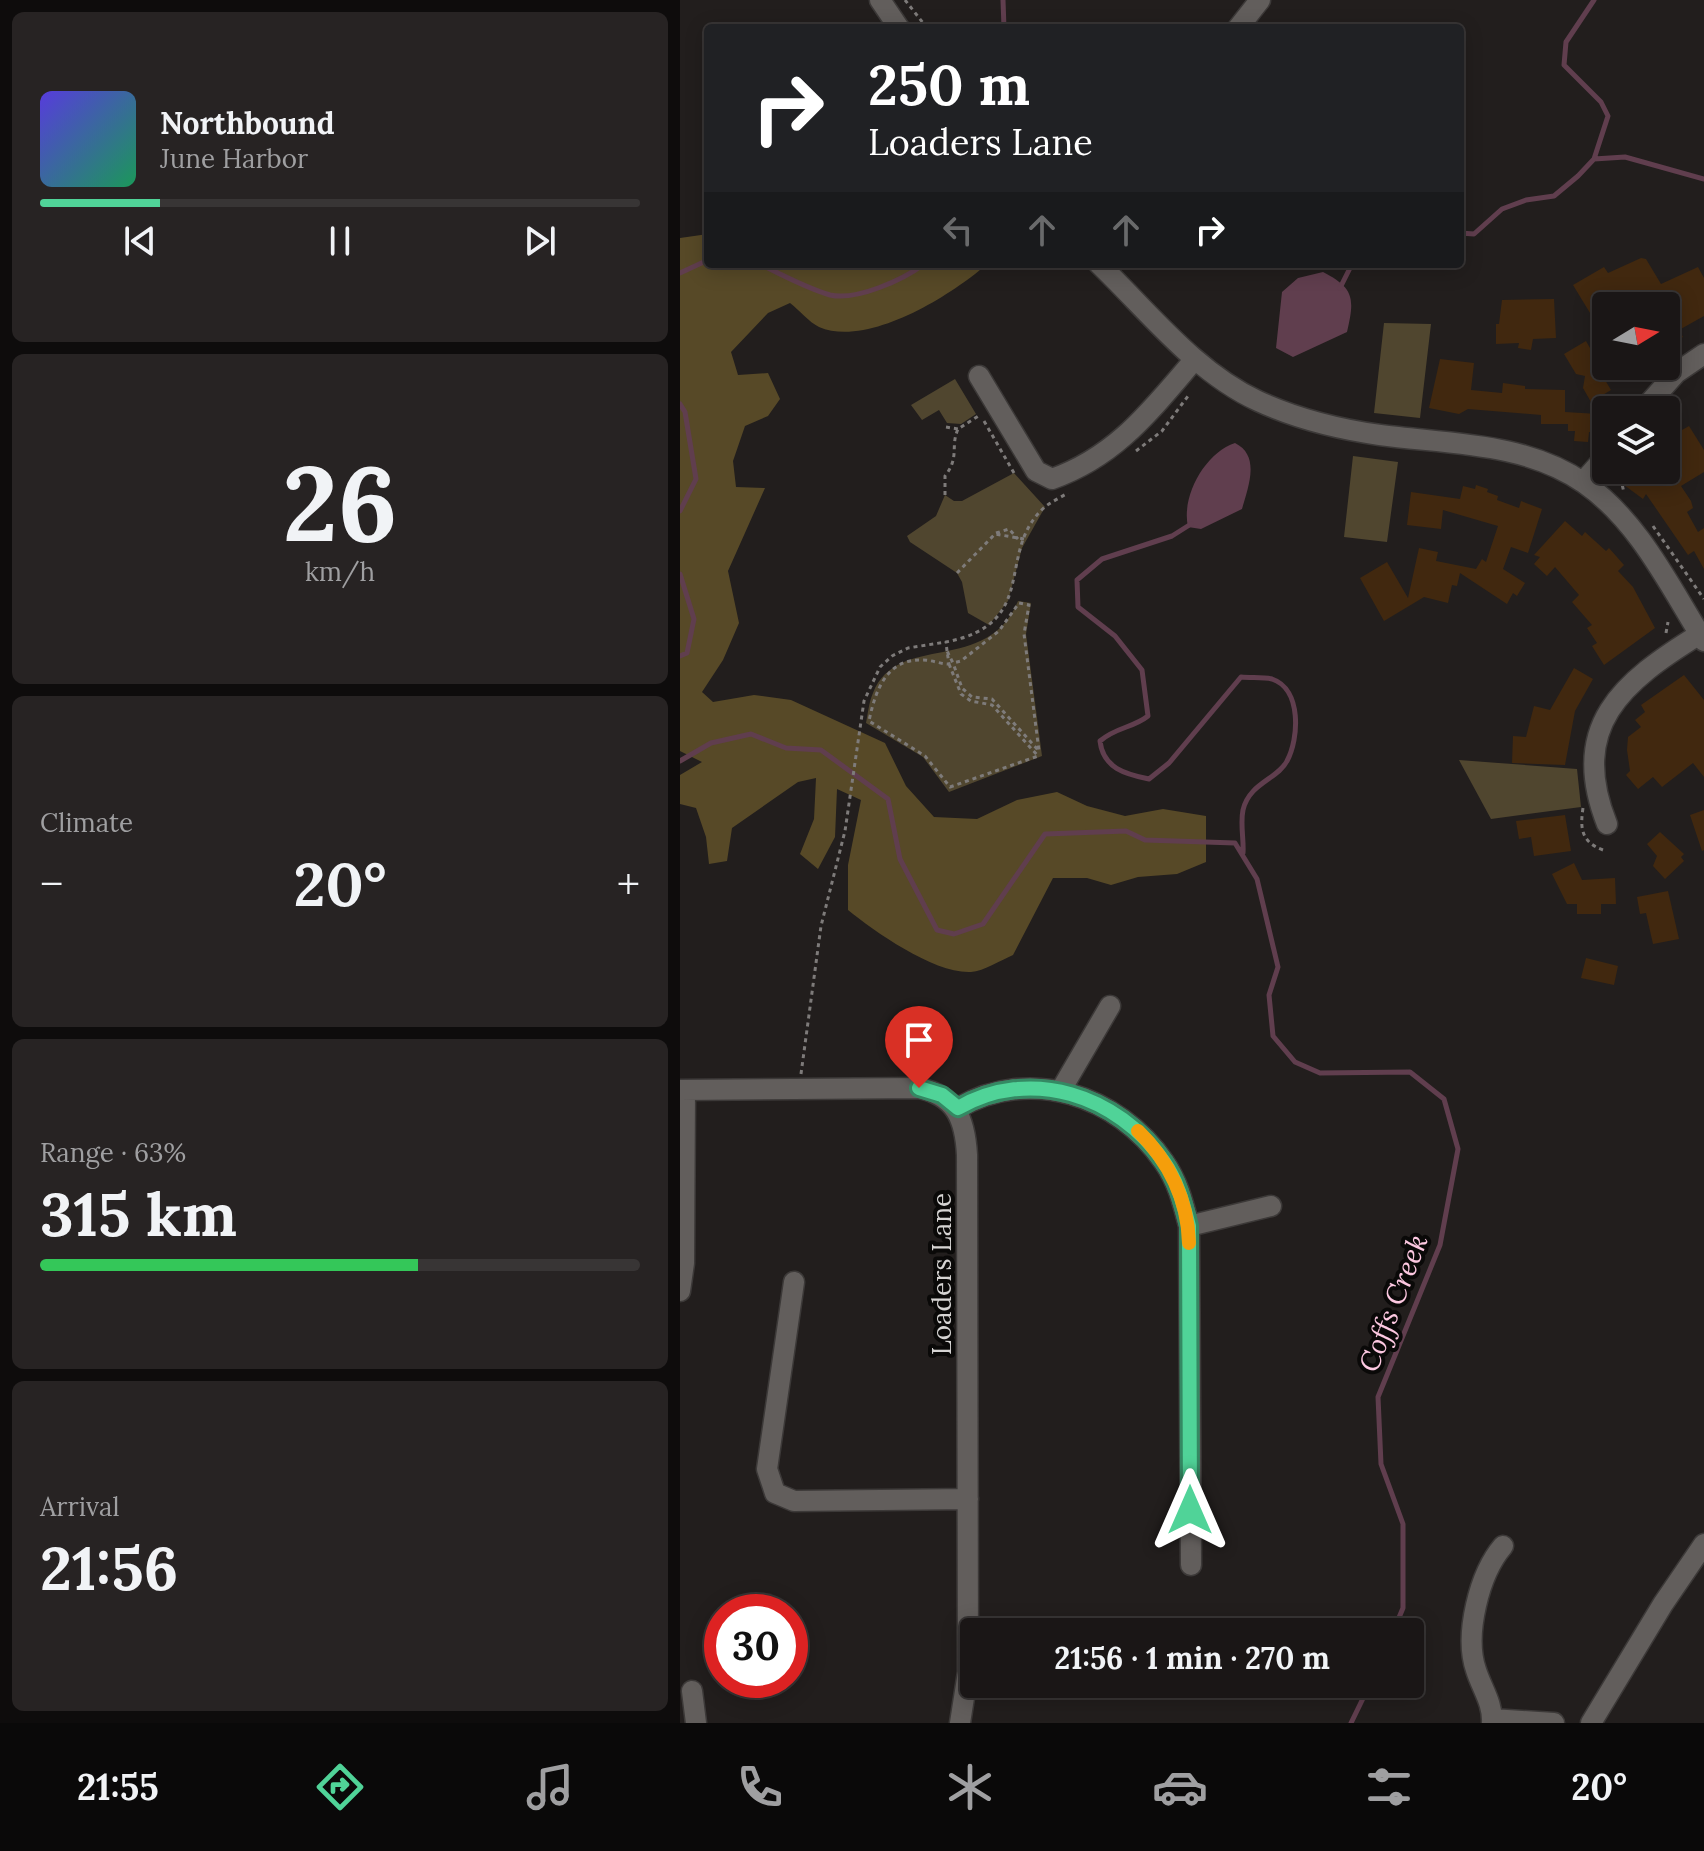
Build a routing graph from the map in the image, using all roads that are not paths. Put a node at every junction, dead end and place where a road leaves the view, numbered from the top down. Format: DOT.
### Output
graph roads {
  1 [pos="880,0"];
  2 [pos="1260,0"];
  3 [pos="896,24"];
  4 [pos="1241,24"];
  5 [pos="1103,268"];
  6 [pos="1704,354"];
  7 [pos="1195,359"];
  8 [pos="979,376"];
  9 [pos="1655,396"];
  10 [pos="1592,472"];
  11 [pos="1583,482"];
  12 [pos="1702,638"];
  13 [pos="1607,824"];
  14 [pos="1110,1006"];
  15 [pos="683,1090"];
  16 [pos="1061,1090"];
  17 [pos="958,1108"];
  18 [pos="1271,1206"];
  19 [pos="1189,1226"];
  20 [pos="794,1282"];
  21 [pos="680,1291"];
  22 [pos="968,1499"];
  23 [pos="1704,1544"];
  24 [pos="1503,1546"];
  25 [pos="1191,1565"];
  26 [pos="1696,1571"];
  27 [pos="692,1691"];
  28 [pos="1492,1721"];
  29 [pos="696,1723"];
  30 [pos="960,1723"];
  31 [pos="1554,1723"];
  32 [pos="1591,1723"];
  1 -- 3 [label="street"];
  2 -- 4 [label="street"];
  5 -- 7 [label="street"];
  6 -- 9 [label="street"];
  7 -- 8 [label="street"];
  7 -- 11 [label="street"];
  10 -- 11 [label="street"];
  11 -- 12 [label="street"];
  12 -- 13 [label="street"];
  14 -- 16 [label="street"];
  15 -- 17 [label="street"];
  15 -- 21 [label="street"];
  16 -- 17 [label="street"];
  16 -- 19 [label="street"];
  17 -- 22 [label="street, Loaders Lane"];
  18 -- 19 [label="street"];
  19 -- 25 [label="street"];
  20 -- 22 [label="street"];
  22 -- 30 [label="street, Loaders Lane"];
  23 -- 26 [label="street"];
  24 -- 28 [label="street"];
  26 -- 32 [label="street"];
  27 -- 29 [label="street"];
  28 -- 31 [label="street"];
}
